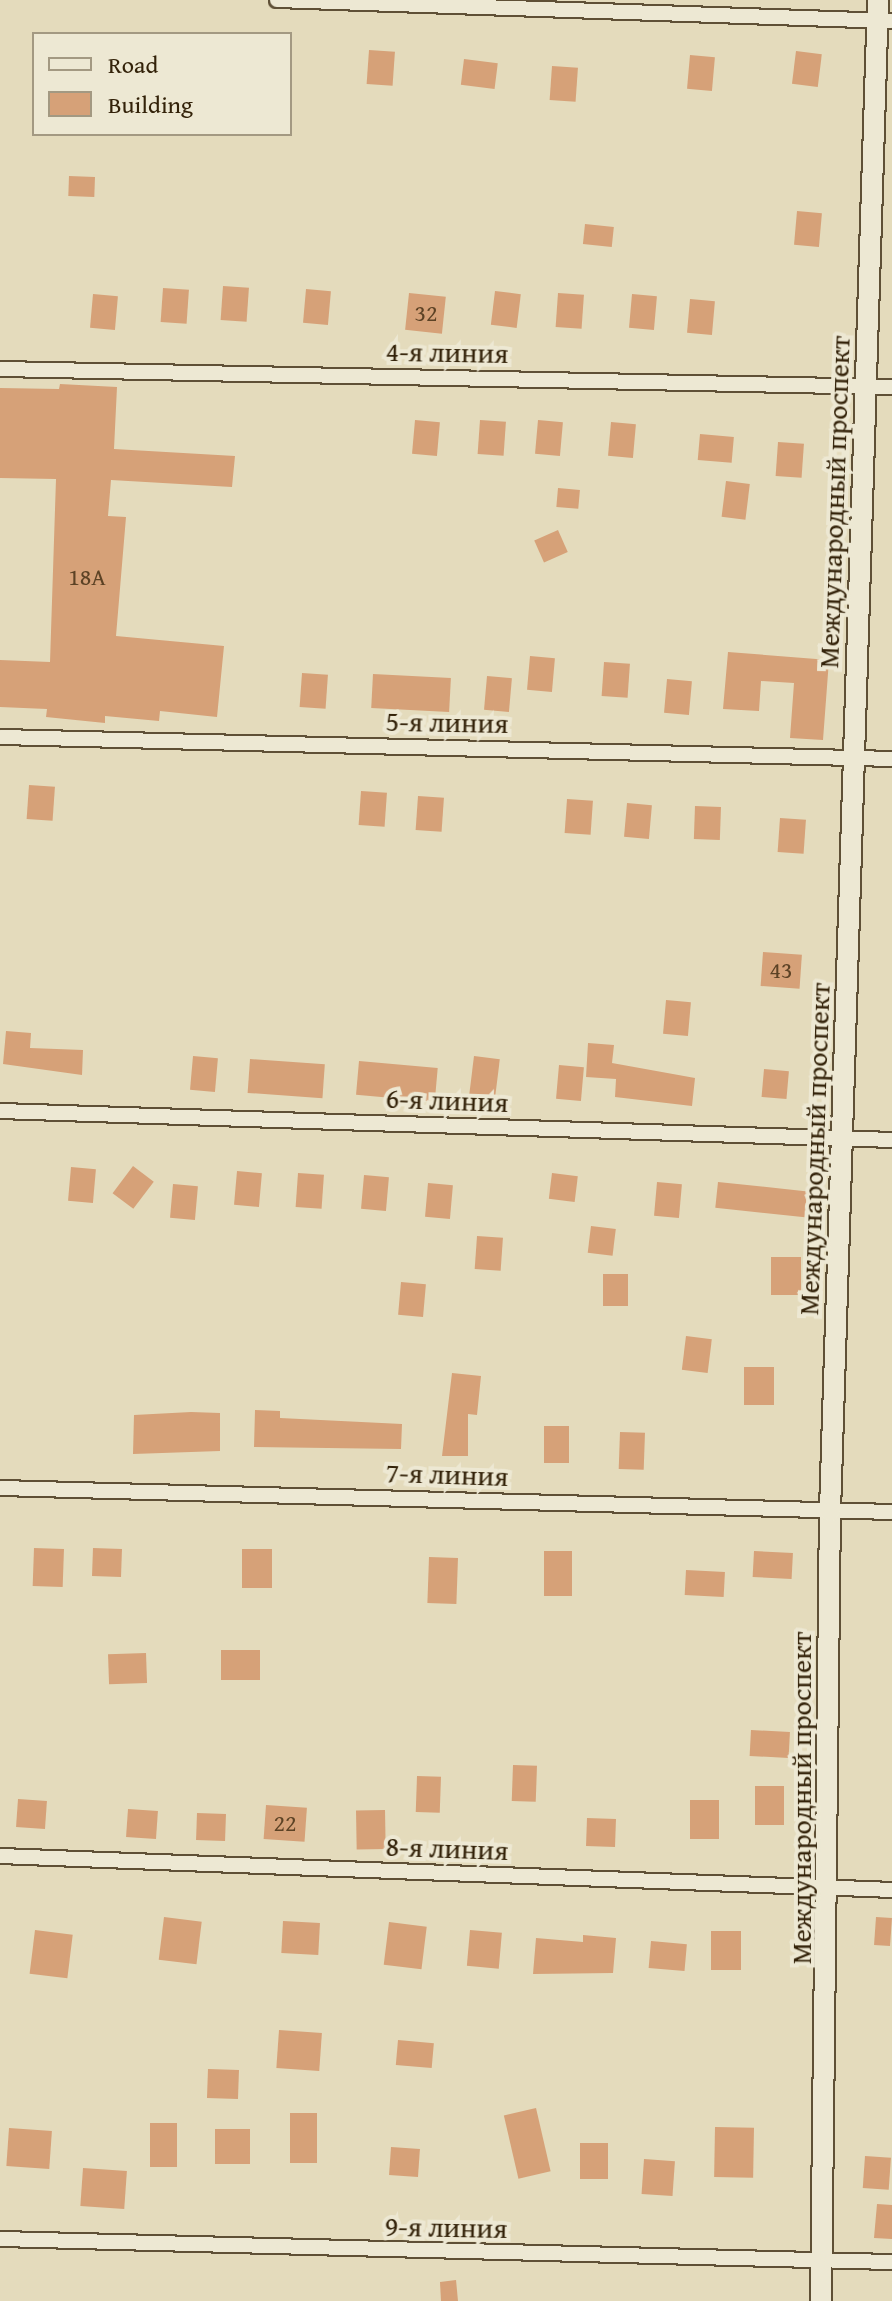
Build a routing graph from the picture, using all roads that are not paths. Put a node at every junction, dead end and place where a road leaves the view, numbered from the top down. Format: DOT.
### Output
graph roads {
  1 [pos="277,0"];
  2 [pos="878,0"];
  3 [pos="885,21"];
  4 [pos="0,369"];
  5 [pos="866,386"];
  6 [pos="892,387"];
  7 [pos="0,737"];
  8 [pos="854,757"];
  9 [pos="892,759"];
  10 [pos="0,1111"];
  11 [pos="842,1139"];
  12 [pos="892,1140"];
  13 [pos="0,1488"];
  14 [pos="830,1511"];
  15 [pos="892,1512"];
  16 [pos="0,1856"];
  17 [pos="829,1889"];
  18 [pos="892,1890"];
  19 [pos="0,2239"];
  20 [pos="822,2260"];
  21 [pos="892,2262"];
  22 [pos="821,2301"];
  1 -- 3 [label="street"];
  2 -- 3 [label="street, Международный проспект"];
  3 -- 5 [label="street, Международный проспект"];
  4 -- 5 [label="street, 4-я линия"];
  5 -- 6 [label="street, 4-я линия"];
  5 -- 8 [label="street, Международный проспект"];
  7 -- 8 [label="street, 5-я линия"];
  8 -- 9 [label="street, 5-я линия"];
  8 -- 11 [label="street, Международный проспект"];
  10 -- 11 [label="street, 6-я линия"];
  11 -- 12 [label="street, 6-я линия"];
  11 -- 14 [label="street, Международный проспект"];
  13 -- 14 [label="street, 7-я линия"];
  14 -- 15 [label="street, 7-я линия"];
  14 -- 17 [label="street, Международный проспект"];
  16 -- 17 [label="street, 8-я линия"];
  17 -- 18 [label="street, 8-я линия"];
  17 -- 20 [label="street, Международный проспект"];
  19 -- 20 [label="street, 9-я линия"];
  20 -- 21 [label="street, 9-я линия"];
  20 -- 22 [label="street, Международный проспект"];
}
